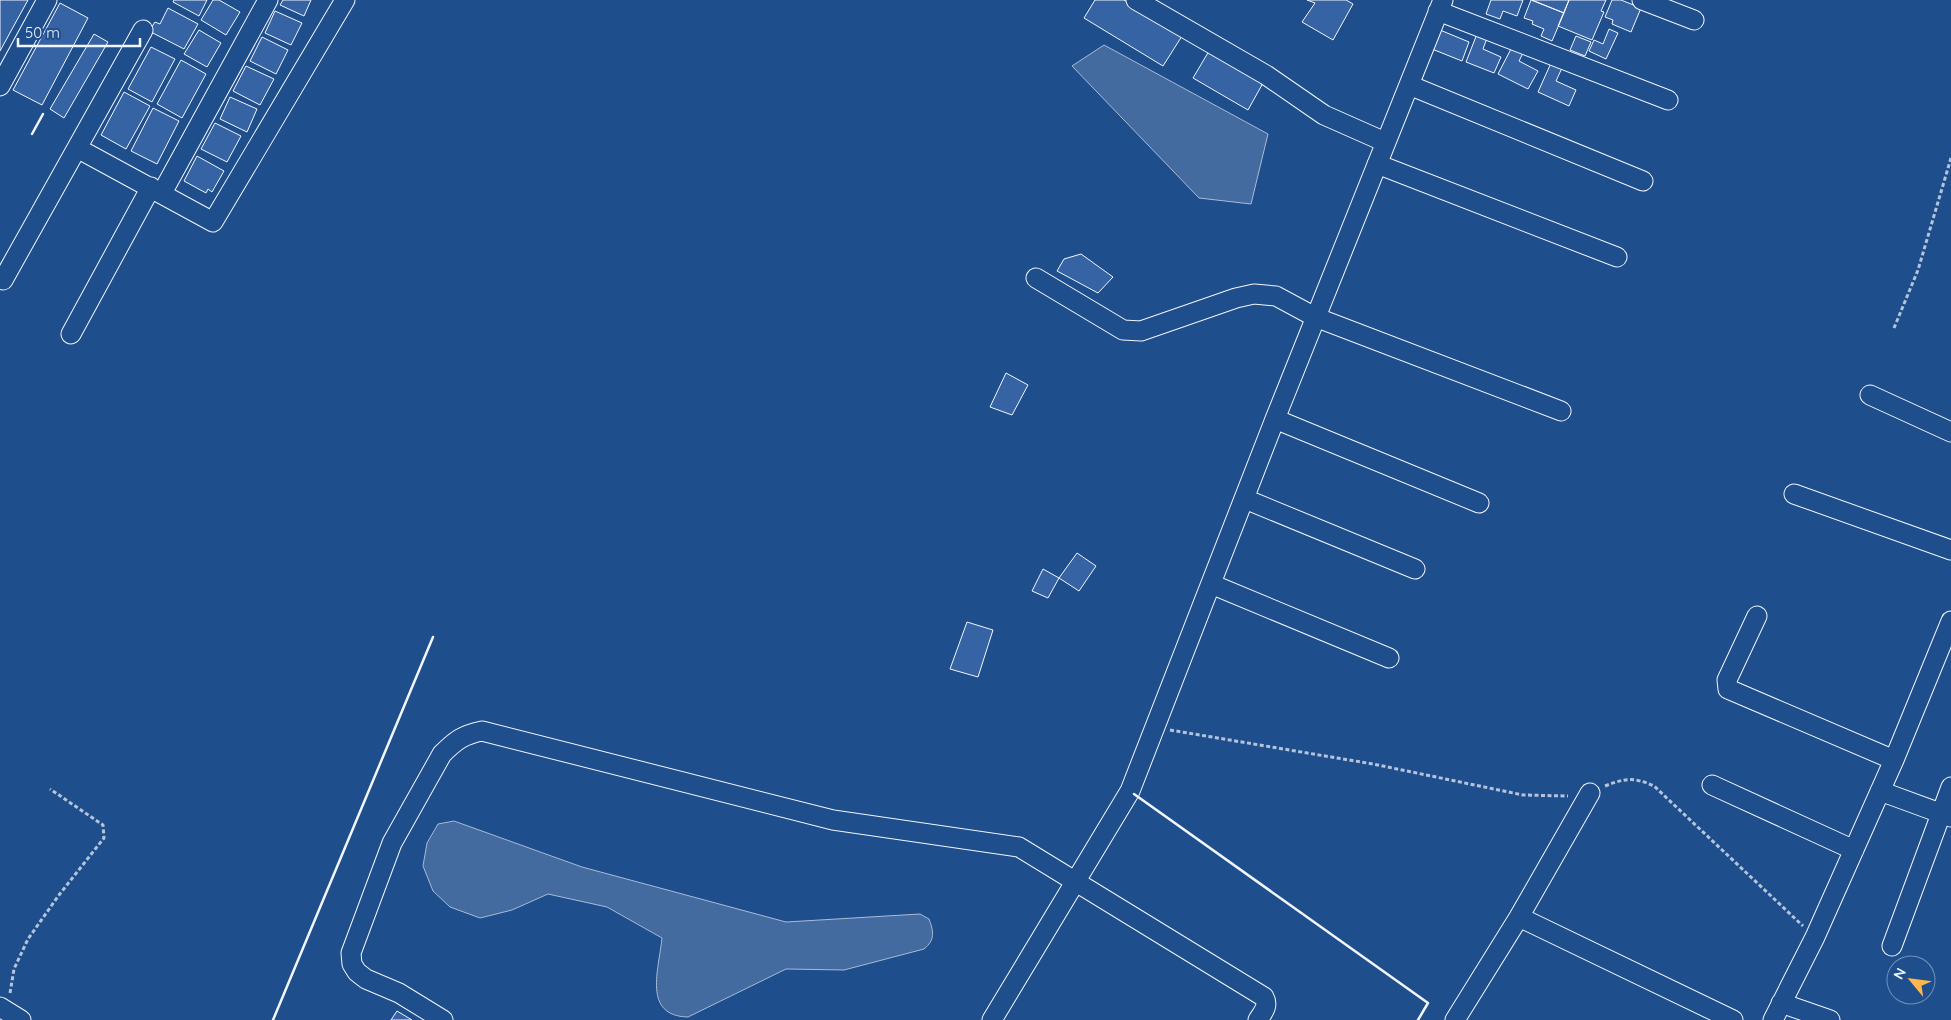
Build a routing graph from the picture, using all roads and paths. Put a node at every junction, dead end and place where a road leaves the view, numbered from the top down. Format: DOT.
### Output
graph roads {
  1 [pos="47,0"];
  2 [pos="268,0"];
  3 [pos="345,0"];
  4 [pos="1136,0"];
  5 [pos="1642,0"];
  6 [pos="1440,6"];
  7 [pos="1694,20"];
  8 [pos="144,30"];
  9 [pos="1408,85"];
  10 [pos="0,86"];
  11 [pos="1668,100"];
  12 [pos="1385,142"];
  13 [pos="77,148"];
  14 [pos="1951,158"];
  15 [pos="1377,164"];
  16 [pos="1643,181"];
  17 [pos="156,190"];
  18 [pos="1617,257"];
  19 [pos="1036,278"];
  20 [pos="3,280"];
  21 [pos="1315,317"];
  22 [pos="1894,328"];
  23 [pos="71,334"];
  24 [pos="1870,396"];
  25 [pos="1561,411"];
  26 [pos="1275,419"];
  27 [pos="1951,432"];
  28 [pos="1794,494"];
  29 [pos="1245,499"];
  30 [pos="1478,503"];
  31 [pos="1951,550"];
  32 [pos="1415,569"];
  33 [pos="1211,584"];
  34 [pos="1756,616"];
  35 [pos="1951,621"];
  36 [pos="1389,658"];
  37 [pos="1155,728"];
  38 [pos="1894,760"];
  39 [pos="1712,785"];
  40 [pos="1951,787"];
  41 [pos="50,789"];
  42 [pos="1880,791"];
  43 [pos="1590,792"];
  44 [pos="1946,815"];
  45 [pos="1854,850"];
  46 [pos="1075,881"];
  47 [pos="1519,917"];
  48 [pos="1815,937"];
  49 [pos="1892,946"];
  50 [pos="9,1012"];
  51 [pos="1777,1012"];
  52 [pos="1459,1019"];
  53 [pos="443,1020"];
  54 [pos="992,1020"];
  55 [pos="1258,1020"];
  56 [pos="1732,1020"];
  57 [pos="1830,1020"];
  1 -- 10 [label="street"];
  2 -- 17 [label="street"];
  3 -- 17 [label="street"];
  4 -- 12 [label="street"];
  5 -- 7 [label="street"];
  6 -- 9 [label="street"];
  6 -- 11 [label="street"];
  8 -- 13 [label="street"];
  9 -- 12 [label="street"];
  9 -- 16 [label="street"];
  12 -- 15 [label="street"];
  13 -- 17 [label="street"];
  13 -- 20 [label="street"];
  14 -- 22 [label="path"];
  15 -- 18 [label="street"];
  15 -- 21 [label="street"];
  17 -- 23 [label="street"];
  19 -- 21 [label="street"];
  21 -- 25 [label="street"];
  21 -- 26 [label="street"];
  24 -- 27 [label="street"];
  26 -- 29 [label="street"];
  26 -- 30 [label="street"];
  28 -- 31 [label="street"];
  29 -- 32 [label="street"];
  29 -- 33 [label="street"];
  33 -- 36 [label="street"];
  33 -- 37 [label="street"];
  34 -- 38 [label="street"];
  35 -- 38 [label="street"];
  37 -- 43 [label="path"];
  37 -- 46 [label="street"];
  38 -- 42 [label="street"];
  39 -- 45 [label="street"];
  40 -- 44 [label="street"];
  41 -- 50 [label="path"];
  42 -- 44 [label="street"];
  42 -- 45 [label="street"];
  43 -- 47 [label="street"];
  43 -- 48 [label="path"];
  44 -- 49 [label="street"];
  45 -- 48 [label="street"];
  46 -- 53 [label="street"];
  46 -- 54 [label="street"];
  46 -- 55 [label="street"];
  47 -- 52 [label="street"];
  47 -- 56 [label="street"];
  48 -- 51 [label="street"];
  51 -- 57 [label="street"];
}
